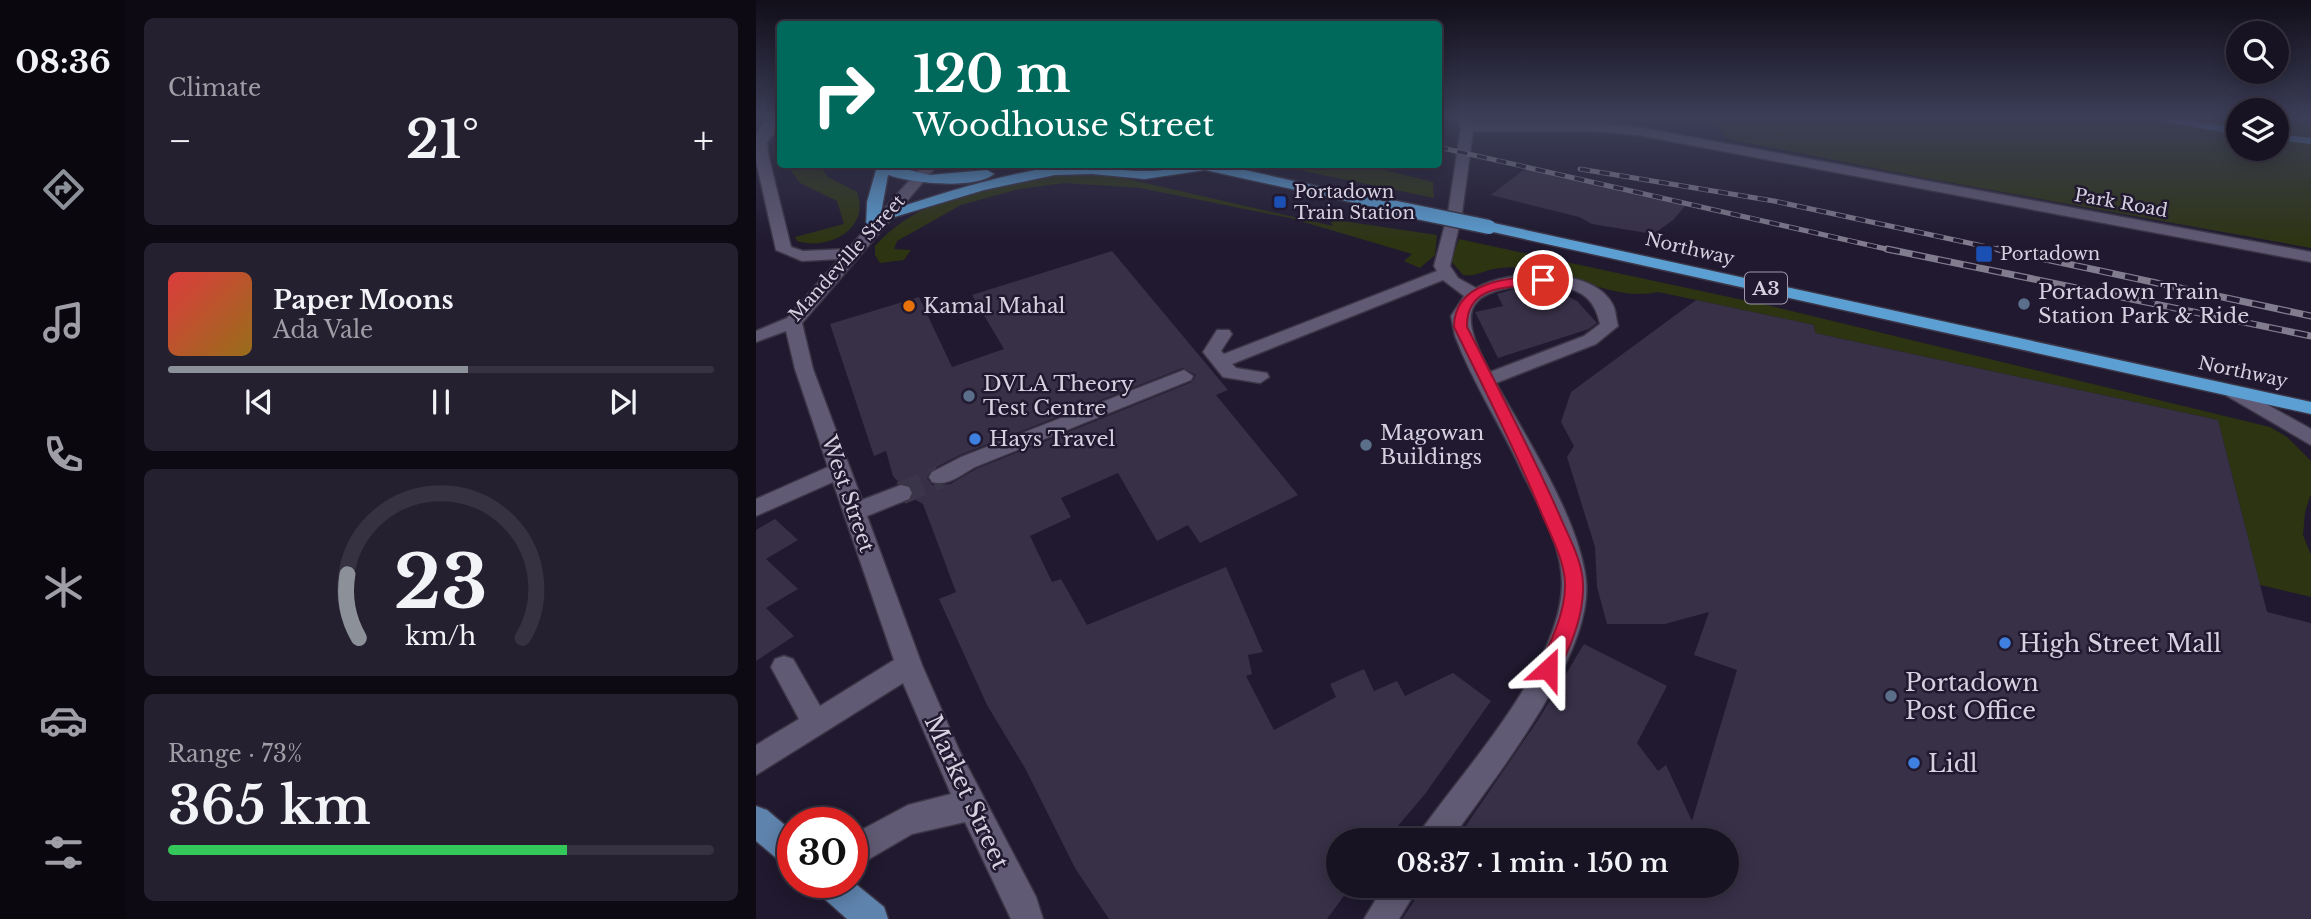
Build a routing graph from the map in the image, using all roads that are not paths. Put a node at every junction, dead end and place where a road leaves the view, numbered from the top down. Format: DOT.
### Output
graph roads {
  1 [pos="761,159"];
  2 [pos="1460,159"];
  3 [pos="1786,159"];
  4 [pos="881,168"];
  5 [pos="892,168"];
  6 [pos="951,168"];
  7 [pos="999,168"];
  8 [pos="1191,168"];
  9 [pos="1203,168"];
  10 [pos="923,174"];
  11 [pos="879,223"];
  12 [pos="853,254"];
  13 [pos="2311,257"];
  14 [pos="1446,274"];
  15 [pos="1475,295"];
  16 [pos="794,326"];
  17 [pos="1223,334"];
  18 [pos="762,335"];
  19 [pos="1221,362"];
  20 [pos="1184,376"];
  21 [pos="1260,377"];
  22 [pos="1486,380"];
  23 [pos="2234,392"];
  24 [pos="2311,408"];
  25 [pos="2311,438"];
  26 [pos="841,470"];
  27 [pos="940,477"];
  28 [pos="901,493"];
  29 [pos="756,508"];
  30 [pos="854,512"];
  31 [pos="909,665"];
  32 [pos="785,667"];
  33 [pos="816,724"];
  34 [pos="756,761"];
  35 [pos="971,806"];
  36 [pos="756,821"];
  37 [pos="1441,828"];
  38 [pos="777,839"];
  39 [pos="868,842"];
  40 [pos="848,898"];
  41 [pos="1395,898"];
  42 [pos="872,919"];
  43 [pos="1027,919"];
  44 [pos="1380,919"];
  1 -- 12 [label="street"];
  2 -- 14 [label="street"];
  3 -- 13 [label="street, Park Road"];
  4 -- 11 [label="highway"];
  5 -- 10 [label="highway"];
  6 -- 10 [label="highway"];
  7 -- 10 [label="highway"];
  8 -- 11 [label="highway"];
  9 -- 23 [label="highway, Northway / A3, bridge"];
  10 -- 11 [label="street, Mandeville Street"];
  11 -- 12 [label="street, Mandeville Street"];
  12 -- 16 [label="street, Mandeville Street"];
  14 -- 15 [label="street"];
  14 -- 19 [label="street"];
  15 -- 22 [label="street"];
  15 -- 22 [label="street"];
  16 -- 18 [label="street"];
  16 -- 26 [label="street, West Street"];
  17 -- 19 [label="street"];
  19 -- 21 [label="street"];
  20 -- 27 [label="street"];
  22 -- 37 [label="street"];
  23 -- 24 [label="highway, Northway / A3"];
  23 -- 25 [label="street"];
  26 -- 29 [label="street"];
  26 -- 30 [label="street, West Street"];
  28 -- 30 [label="street"];
  30 -- 31 [label="street, West Street"];
  31 -- 33 [label="street"];
  31 -- 35 [label="street, Market Street"];
  32 -- 33 [label="street"];
  33 -- 34 [label="street"];
  35 -- 39 [label="street"];
  35 -- 43 [label="street, Market Street"];
  36 -- 38 [label="main road"];
  40 -- 42 [label="main road"];
  41 -- 44 [label="street"];
}
